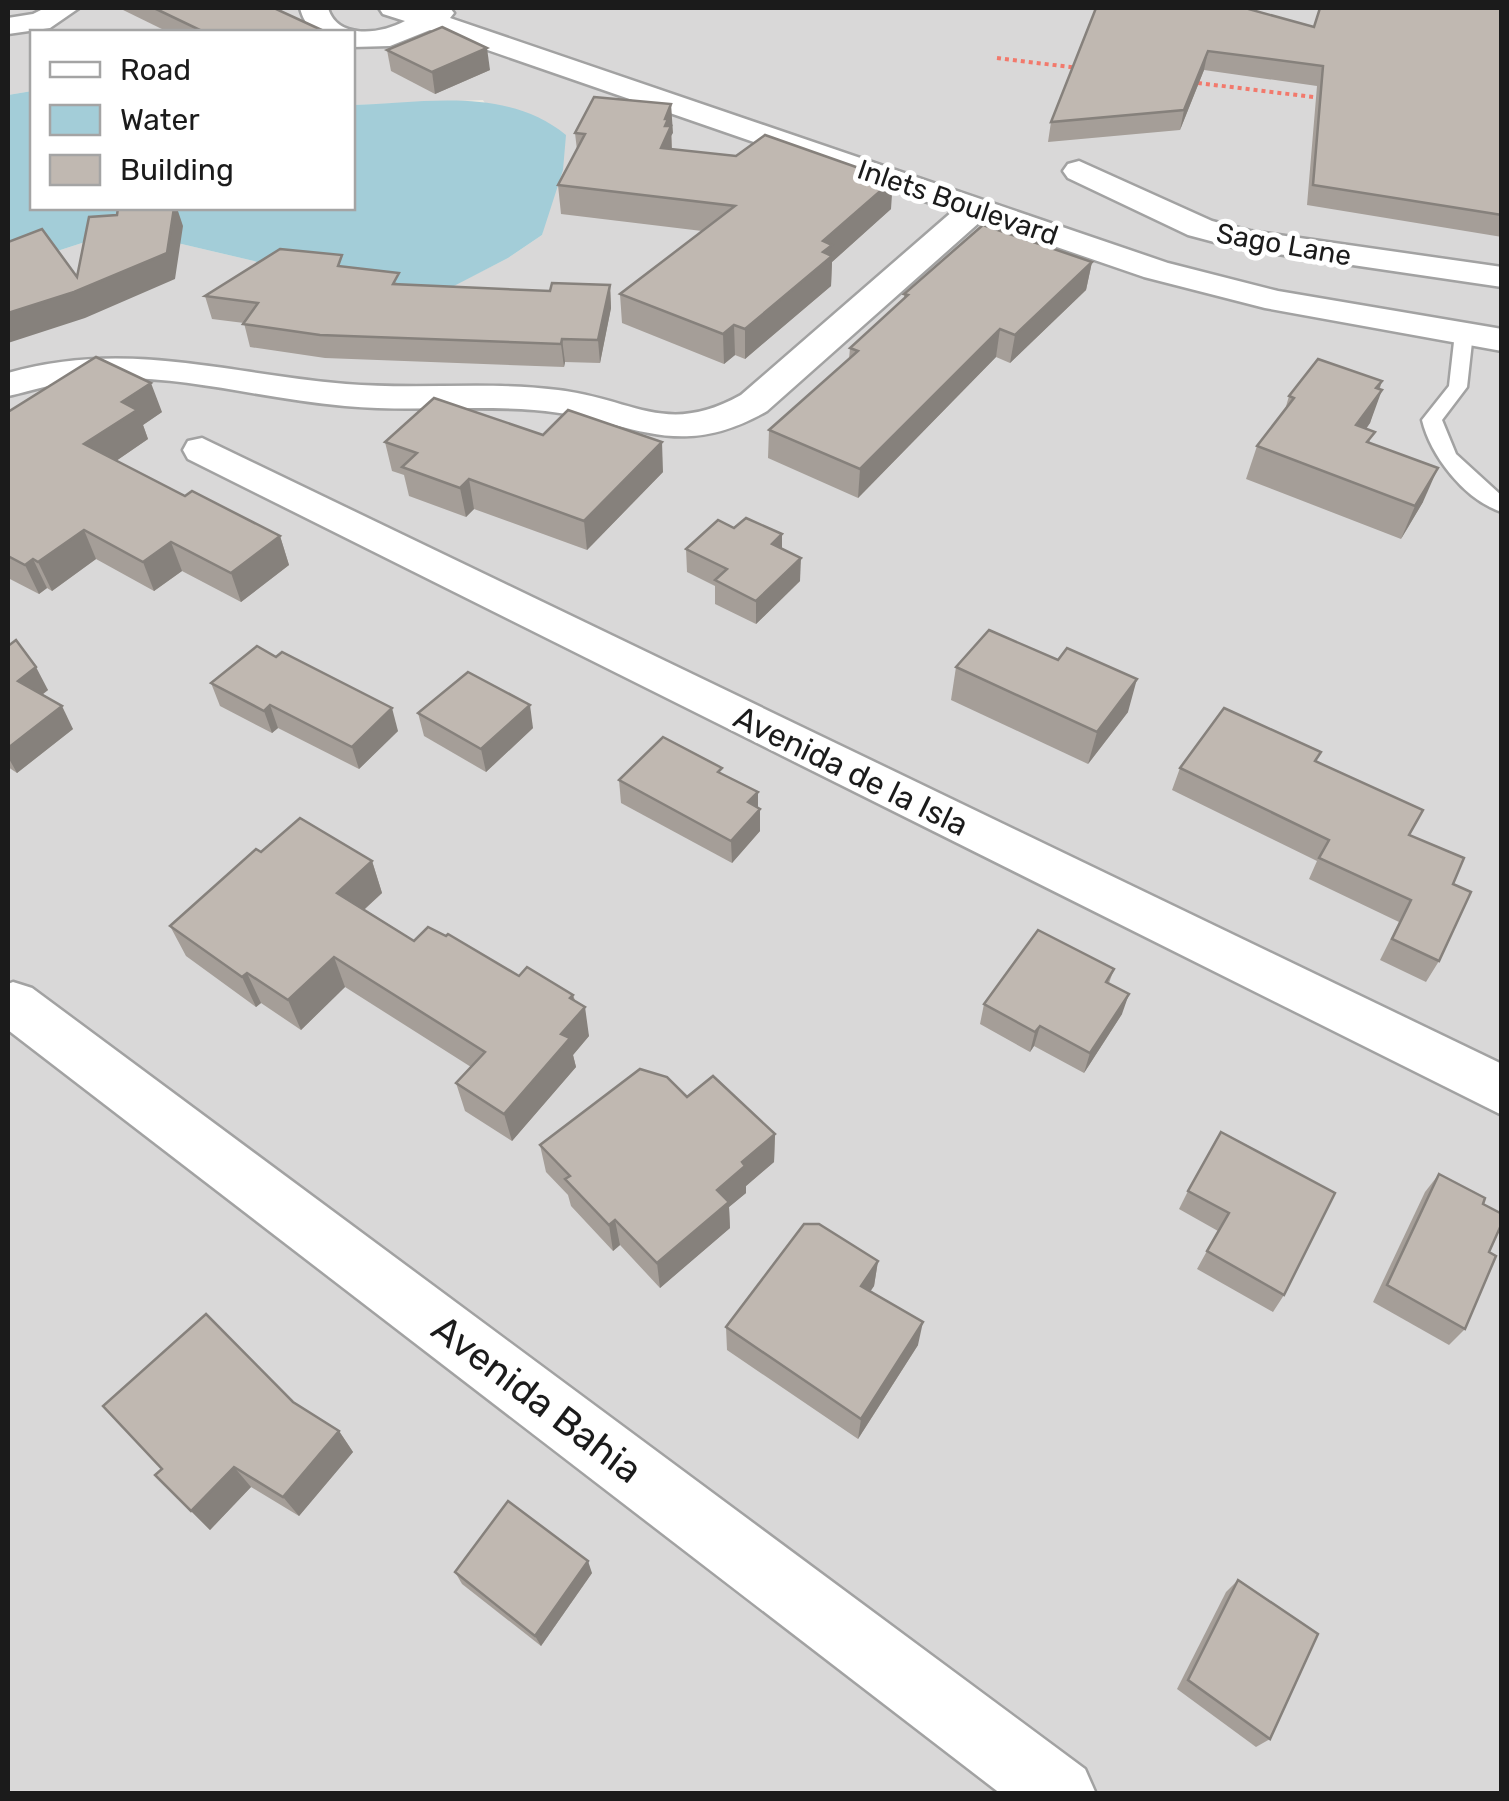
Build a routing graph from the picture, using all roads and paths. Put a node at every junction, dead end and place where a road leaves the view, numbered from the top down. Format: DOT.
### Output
graph roads {
  1 [pos="66,8"];
  2 [pos="314,8"];
  3 [pos="392,8"];
  4 [pos="437,14"];
  5 [pos="8,26"];
  6 [pos="329,30"];
  7 [pos="355,38"];
  8 [pos="997,58"];
  9 [pos="1090,70"];
  10 [pos="1182,81"];
  11 [pos="1332,99"];
  12 [pos="1079,170"];
  13 [pos="976,208"];
  14 [pos="1502,277"];
  15 [pos="1464,334"];
  16 [pos="1502,340"];
  17 [pos="8,384"];
  18 [pos="202,450"];
  19 [pos="1502,506"];
  20 [pos="10,1002"];
  21 [pos="1502,1091"];
  22 [pos="1060,1794"];
  1 -- 5 [label="street"];
  2 -- 6 [label="street"];
  3 -- 4 [label="street, Inlets Boulevard"];
  4 -- 7 [label="street"];
  4 -- 13 [label="street, Inlets Boulevard"];
  8 -- 9 [label="path"];
  10 -- 11 [label="path"];
  12 -- 14 [label="street, Sago Lane"];
  13 -- 15 [label="street, Inlets Boulevard"];
  13 -- 17 [label="street"];
  15 -- 16 [label="street, Inlets Boulevard"];
  15 -- 19 [label="lane"];
  18 -- 21 [label="street, Avenida de la Isla"];
  20 -- 22 [label="street, Avenida Bahia"];
}
